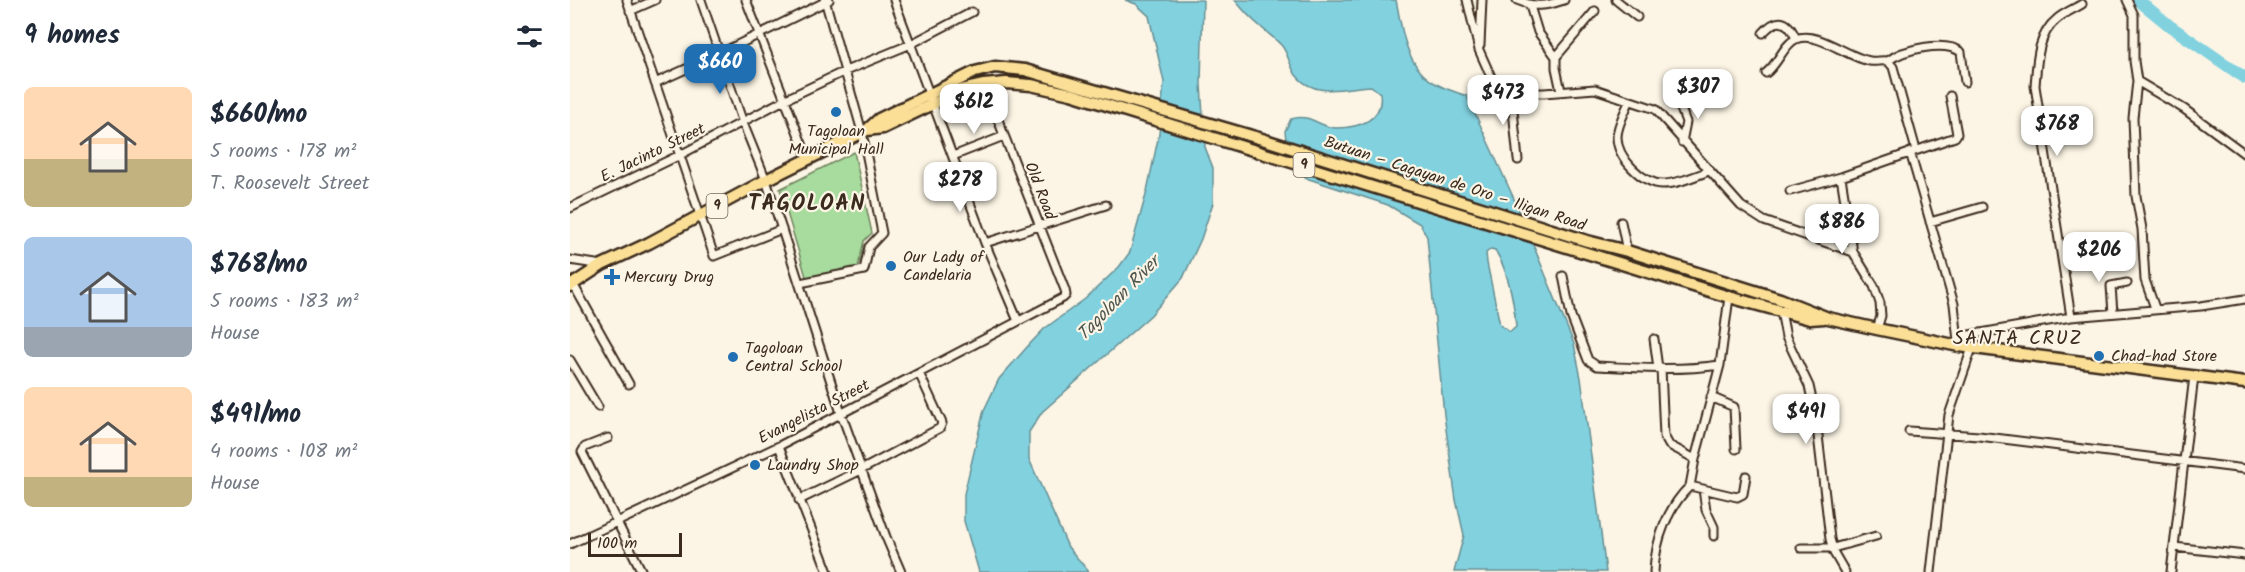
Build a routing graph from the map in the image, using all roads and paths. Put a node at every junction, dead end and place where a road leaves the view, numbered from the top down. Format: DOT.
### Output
graph roads {
  1 [pos="627,0"];
  2 [pos="654,0"];
  3 [pos="701,0"];
  4 [pos="747,0"];
  5 [pos="826,0"];
  6 [pos="894,0"];
  7 [pos="1467,0"];
  8 [pos="1482,0"];
  9 [pos="1518,0"];
  10 [pos="1564,0"];
  11 [pos="1616,0"];
  12 [pos="2127,0"];
  13 [pos="2082,4"];
  14 [pos="1530,6"];
  15 [pos="630,11"];
  16 [pos="1595,11"];
  17 [pos="972,12"];
  18 [pos="1637,17"];
  19 [pos="759,33"];
  20 [pos="1763,33"];
  21 [pos="1796,39"];
  22 [pos="911,44"];
  23 [pos="1479,50"];
  24 [pos="719,54"];
  25 [pos="1556,57"];
  26 [pos="1888,60"];
  27 [pos="843,72"];
  28 [pos="1766,73"];
  29 [pos="2137,81"];
  30 [pos="1965,82"];
  31 [pos="655,83"];
  32 [pos="1072,89"];
  33 [pos="1511,90"];
  34 [pos="1561,91"];
  35 [pos="1950,96"];
  36 [pos="988,97"];
  37 [pos="932,99"];
  38 [pos="784,100"];
  39 [pos="1678,101"];
  40 [pos="1629,102"];
  41 [pos="743,123"];
  42 [pos="864,131"];
  43 [pos="1004,136"];
  44 [pos="1682,142"];
  45 [pos="1913,151"];
  46 [pos="2245,154"];
  47 [pos="680,155"];
  48 [pos="953,156"];
  49 [pos="808,159"];
  50 [pos="1518,160"];
  51 [pos="1709,171"];
  52 [pos="1841,177"];
  53 [pos="766,180"];
  54 [pos="1790,191"];
  55 [pos="1106,205"];
  56 [pos="1982,207"];
  57 [pos="570,208"];
  58 [pos="700,216"];
  59 [pos="1621,222"];
  60 [pos="1930,222"];
  61 [pos="1038,225"];
  62 [pos="782,229"];
  63 [pos="984,243"];
  64 [pos="1627,251"];
  65 [pos="1853,252"];
  66 [pos="570,260"];
  67 [pos="602,265"];
  68 [pos="1563,276"];
  69 [pos="800,283"];
  70 [pos="2127,284"];
  71 [pos="572,285"];
  72 [pos="1066,295"];
  73 [pos="1729,297"];
  74 [pos="2245,299"];
  75 [pos="2155,308"];
  76 [pos="1781,311"];
  77 [pos="2113,313"];
  78 [pos="2071,317"];
  79 [pos="1828,318"];
  80 [pos="1018,321"];
  81 [pos="1877,329"];
  82 [pos="1654,339"];
  83 [pos="1958,342"];
  84 [pos="1972,348"];
  85 [pos="570,360"];
  86 [pos="1720,365"];
  87 [pos="1660,368"];
  88 [pos="919,373"];
  89 [pos="2194,376"];
  90 [pos="2245,383"];
  91 [pos="629,384"];
  92 [pos="1711,398"];
  93 [pos="598,407"];
  94 [pos="841,413"];
  95 [pos="1910,431"];
  96 [pos="1946,434"];
  97 [pos="608,438"];
  98 [pos="779,446"];
  99 [pos="1736,449"];
  100 [pos="1695,459"];
  101 [pos="2183,462"];
  102 [pos="861,470"];
  103 [pos="2245,470"];
  104 [pos="1746,476"];
  105 [pos="1690,486"];
  106 [pos="1703,489"];
  107 [pos="799,500"];
  108 [pos="618,520"];
  109 [pos="1714,536"];
  110 [pos="1876,536"];
  111 [pos="570,544"];
  112 [pos="1801,548"];
  113 [pos="1833,548"];
  114 [pos="2174,548"];
  115 [pos="2245,555"];
  116 [pos="642,572"];
  117 [pos="828,572"];
  118 [pos="901,572"];
  119 [pos="1654,572"];
  120 [pos="1845,572"];
  121 [pos="1931,572"];
  122 [pos="2171,572"];
  1 -- 15 [label="street"];
  2 -- 15 [label="street"];
  3 -- 24 [label="street"];
  4 -- 19 [label="street"];
  5 -- 19 [label="street"];
  5 -- 27 [label="street"];
  6 -- 22 [label="street"];
  7 -- 23 [label="street"];
  8 -- 23 [label="street"];
  9 -- 14 [label="street"];
  10 -- 14 [label="street"];
  11 -- 18 [label="street"];
  12 -- 29 [label="street"];
  13 -- 78 [label="street"];
  14 -- 25 [label="street"];
  15 -- 31 [label="street"];
  16 -- 25 [label="street"];
  17 -- 22 [label="street, E. Jacinto Street"];
  19 -- 24 [label="street"];
  19 -- 38 [label="street"];
  20 -- 21 [label="street"];
  21 -- 26 [label="street"];
  21 -- 28 [label="street"];
  22 -- 27 [label="street, E. Jacinto Street"];
  22 -- 37 [label="street"];
  23 -- 33 [label="street"];
  24 -- 31 [label="street"];
  24 -- 41 [label="street"];
  25 -- 34 [label="street"];
  26 -- 30 [label="street"];
  26 -- 45 [label="street"];
  27 -- 38 [label="street, E. Jacinto Street"];
  27 -- 42 [label="street"];
  29 -- 46 [label="street"];
  29 -- 75 [label="street"];
  31 -- 47 [label="street"];
  32 -- 37 [label="highway, 9"];
  32 -- 37 [label="highway, 9"];
  32 -- 64 [label="highway, Butuan – Cagayan de Oro – Iligan Road / 9"];
  32 -- 73 [label="highway, Butuan – Cagayan de Oro – Iligan Road / 9"];
  33 -- 34 [label="street"];
  33 -- 50 [label="street"];
  34 -- 40 [label="street"];
  35 -- 45 [label="street"];
  36 -- 43 [label="street, Old Road"];
  37 -- 42 [label="highway, 9"];
  37 -- 48 [label="street"];
  38 -- 41 [label="street, E. Jacinto Street"];
  38 -- 49 [label="street"];
  39 -- 44 [label="street"];
  40 -- 44 [label="street"];
  40 -- 51 [label="street"];
  41 -- 47 [label="street, E. Jacinto Street"];
  41 -- 53 [label="street"];
  42 -- 49 [label="highway, 9"];
  42 -- 69 [label="street"];
  43 -- 48 [label="street"];
  43 -- 61 [label="street, Old Road"];
  44 -- 51 [label="street"];
  45 -- 52 [label="street"];
  45 -- 60 [label="street"];
  47 -- 57 [label="street, E. Jacinto Street"];
  47 -- 58 [label="street"];
  48 -- 63 [label="street"];
  49 -- 53 [label="highway, 9"];
  51 -- 65 [label="street"];
  52 -- 54 [label="street"];
  52 -- 65 [label="street"];
  53 -- 58 [label="highway, 9"];
  53 -- 62 [label="street"];
  55 -- 61 [label="street"];
  56 -- 60 [label="street"];
  58 -- 62 [label="street"];
  58 -- 67 [label="highway, 9"];
  59 -- 64 [label="street"];
  60 -- 83 [label="street"];
  61 -- 63 [label="street"];
  61 -- 72 [label="street, Old Road"];
  62 -- 69 [label="street"];
  63 -- 80 [label="street"];
  64 -- 79 [label="highway, Butuan – Cagayan de Oro – Iligan Road / 9"];
  65 -- 81 [label="street"];
  66 -- 67 [label="street"];
  67 -- 71 [label="highway, 9"];
  68 -- 87 [label="street"];
  69 -- 94 [label="street"];
  70 -- 77 [label="street"];
  71 -- 91 [label="street"];
  72 -- 80 [label="street, Evangelista Street"];
  73 -- 76 [label="highway, Butuan – Cagayan de Oro – Iligan Road / 9"];
  73 -- 86 [label="street"];
  74 -- 75 [label="street"];
  75 -- 77 [label="street"];
  76 -- 79 [label="highway, Butuan – Cagayan de Oro – Iligan Road / 9"];
  76 -- 113 [label="street"];
  77 -- 78 [label="street"];
  78 -- 83 [label="street"];
  79 -- 81 [label="highway, Butuan – Cagayan de Oro – Iligan Road / 9"];
  80 -- 88 [label="street, Evangelista Street"];
  81 -- 83 [label="highway, Butuan – Cagayan de Oro – Iligan Road / 9"];
  82 -- 87 [label="street"];
  83 -- 84 [label="highway, Butuan – Cagayan de Oro – Iligan Road / 9"];
  84 -- 89 [label="highway, Butuan – Cagayan de Oro – Iligan Road / 9"];
  84 -- 96 [label="street"];
  85 -- 93 [label="street"];
  86 -- 87 [label="street"];
  86 -- 92 [label="street"];
  87 -- 100 [label="street"];
  88 -- 94 [label="street, Evangelista Street"];
  88 -- 102 [label="street"];
  89 -- 90 [label="highway, Butuan – Cagayan de Oro – Iligan Road / 9"];
  89 -- 101 [label="street"];
  92 -- 99 [label="street"];
  92 -- 100 [label="street"];
  94 -- 98 [label="street, Evangelista Street"];
  94 -- 102 [label="street"];
  95 -- 96 [label="street"];
  96 -- 101 [label="street"];
  96 -- 121 [label="street"];
  97 -- 108 [label="street"];
  98 -- 107 [label="street"];
  98 -- 108 [label="street, Evangelista Street"];
  100 -- 105 [label="street"];
  101 -- 103 [label="street"];
  101 -- 114 [label="street"];
  102 -- 107 [label="street"];
  102 -- 118 [label="street"];
  104 -- 106 [label="street"];
  105 -- 106 [label="street"];
  105 -- 119 [label="street"];
  106 -- 109 [label="street"];
  107 -- 117 [label="street"];
  108 -- 111 [label="street, Evangelista Street"];
  108 -- 116 [label="street"];
  110 -- 113 [label="street"];
  112 -- 113 [label="street"];
  113 -- 120 [label="street"];
  114 -- 115 [label="street"];
  114 -- 122 [label="street"];
}
